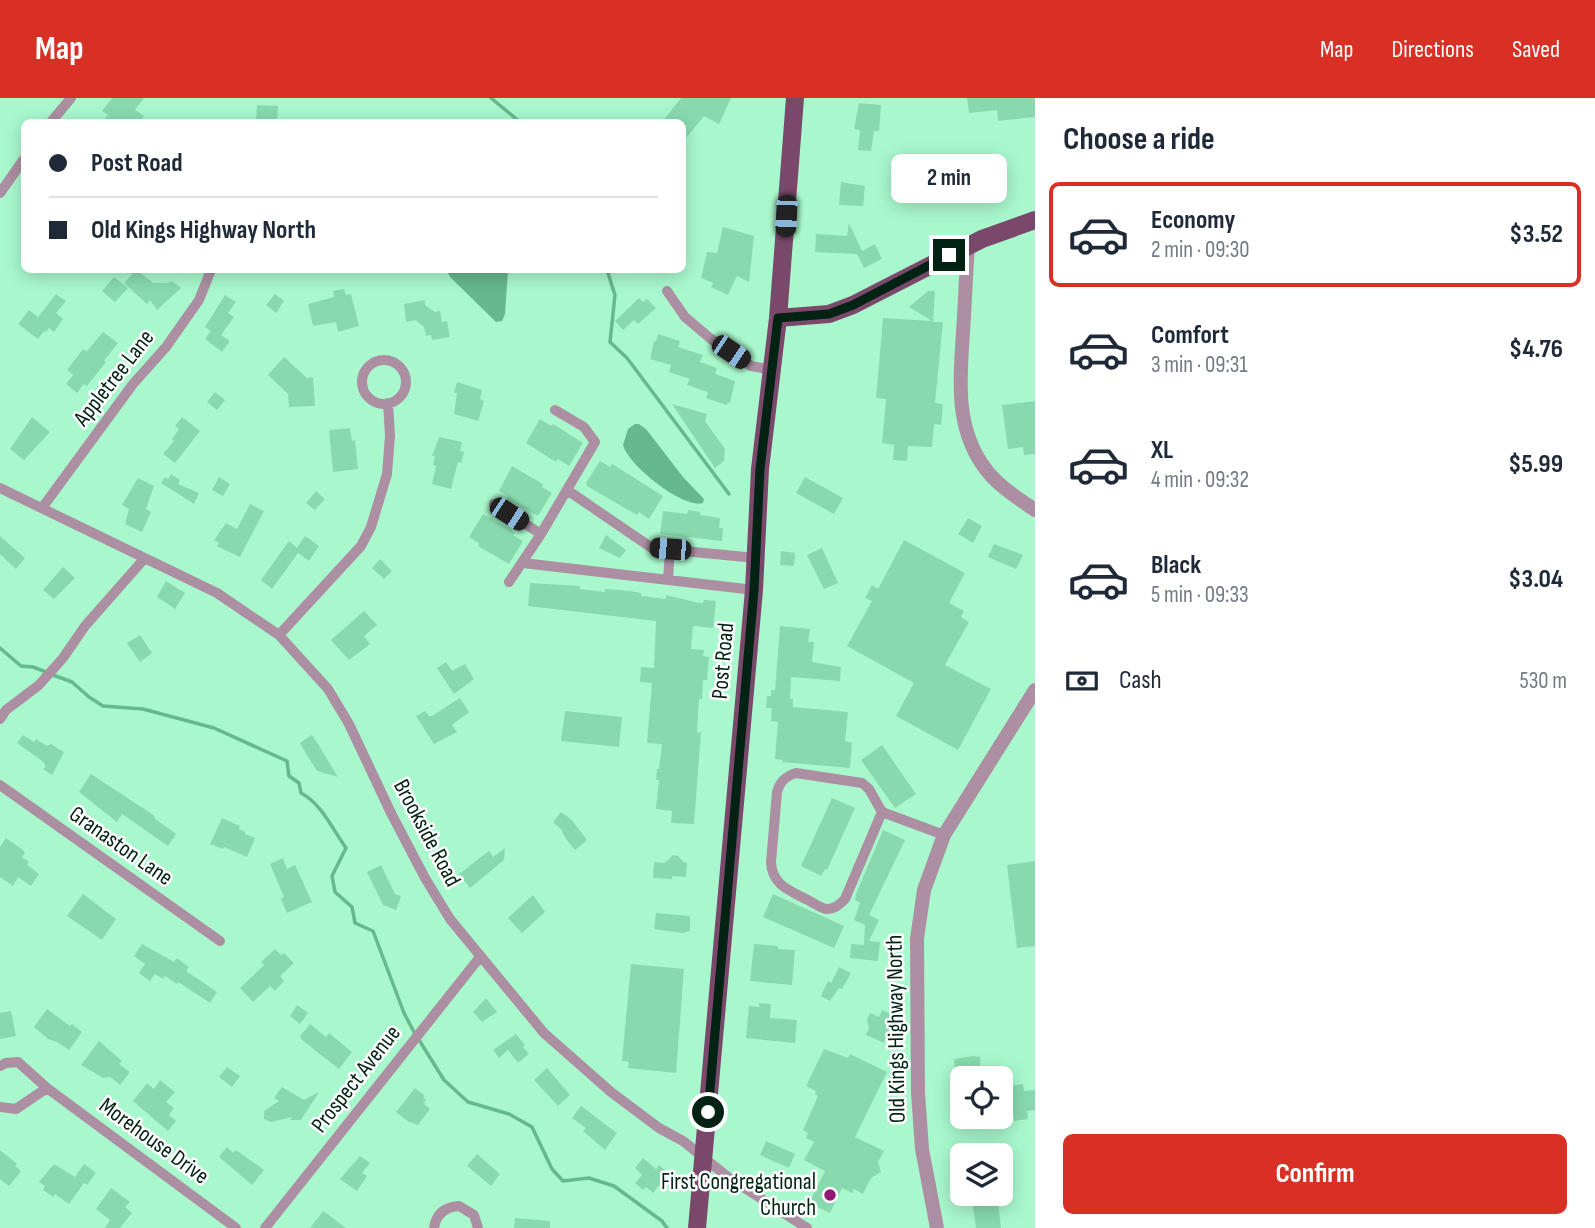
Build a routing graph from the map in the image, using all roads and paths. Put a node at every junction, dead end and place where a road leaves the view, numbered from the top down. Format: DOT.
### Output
graph roads {
  1 [pos="71,98"];
  2 [pos="795,98"];
  3 [pos="54,119"];
  4 [pos="21,163"];
  5 [pos="0,193"];
  6 [pos="1035,220"];
  7 [pos="968,245"];
  8 [pos="210,273"];
  9 [pos="667,291"];
  10 [pos="778,318"];
  11 [pos="773,370"];
  12 [pos="388,403"];
  13 [pos="555,410"];
  14 [pos="0,488"];
  15 [pos="567,490"];
  16 [pos="494,504"];
  17 [pos="42,508"];
  18 [pos="1035,510"];
  19 [pos="541,534"];
  20 [pos="670,549"];
  21 [pos="756,558"];
  22 [pos="144,559"];
  23 [pos="523,563"];
  24 [pos="668,580"];
  25 [pos="509,582"];
  26 [pos="754,590"];
  27 [pos="279,635"];
  28 [pos="1035,690"];
  29 [pos="0,719"];
  30 [pos="0,785"];
  31 [pos="882,812"];
  32 [pos="944,835"];
  33 [pos="220,941"];
  34 [pos="480,957"];
  35 [pos="0,1066"];
  36 [pos="47,1088"];
  37 [pos="0,1107"];
  38 [pos="704,1159"];
  39 [pos="236,1228"];
  40 [pos="265,1228"];
  41 [pos="434,1228"];
  42 [pos="478,1228"];
  43 [pos="697,1228"];
  44 [pos="807,1228"];
  45 [pos="937,1228"];
  1 -- 3 [label="street"];
  2 -- 10 [label="main road, Post Road"];
  4 -- 5 [label="street"];
  6 -- 7 [label="main road"];
  7 -- 10 [label="main road"];
  7 -- 18 [label="street"];
  8 -- 17 [label="street, Appletree Lane"];
  9 -- 11 [label="street"];
  10 -- 11 [label="main road, Post Road"];
  11 -- 21 [label="main road, Post Road"];
  12 -- 12 [label="street"];
  12 -- 27 [label="street"];
  13 -- 15 [label="street"];
  14 -- 17 [label="street, Brookside Road"];
  15 -- 19 [label="street"];
  15 -- 20 [label="street"];
  16 -- 19 [label="street"];
  17 -- 22 [label="street, Brookside Road"];
  19 -- 23 [label="street"];
  20 -- 21 [label="street"];
  20 -- 24 [label="street"];
  21 -- 26 [label="main road, Post Road"];
  22 -- 27 [label="street, Brookside Road"];
  22 -- 29 [label="street"];
  23 -- 24 [label="street"];
  23 -- 25 [label="street"];
  24 -- 26 [label="street"];
  26 -- 38 [label="main road, Post Road"];
  27 -- 34 [label="street, Brookside Road"];
  28 -- 32 [label="street, Old Kings Highway North"];
  30 -- 33 [label="street, Granaston Lane"];
  31 -- 31 [label="street"];
  31 -- 32 [label="street"];
  32 -- 45 [label="street, Old Kings Highway North"];
  34 -- 38 [label="street, Brookside Road"];
  34 -- 40 [label="street, Prospect Avenue"];
  35 -- 36 [label="street, Morehouse Drive"];
  36 -- 37 [label="street"];
  36 -- 39 [label="street, Morehouse Drive"];
  38 -- 43 [label="main road, Post Road"];
  38 -- 44 [label="street, Brookside Road"];
  41 -- 42 [label="street"];
}
